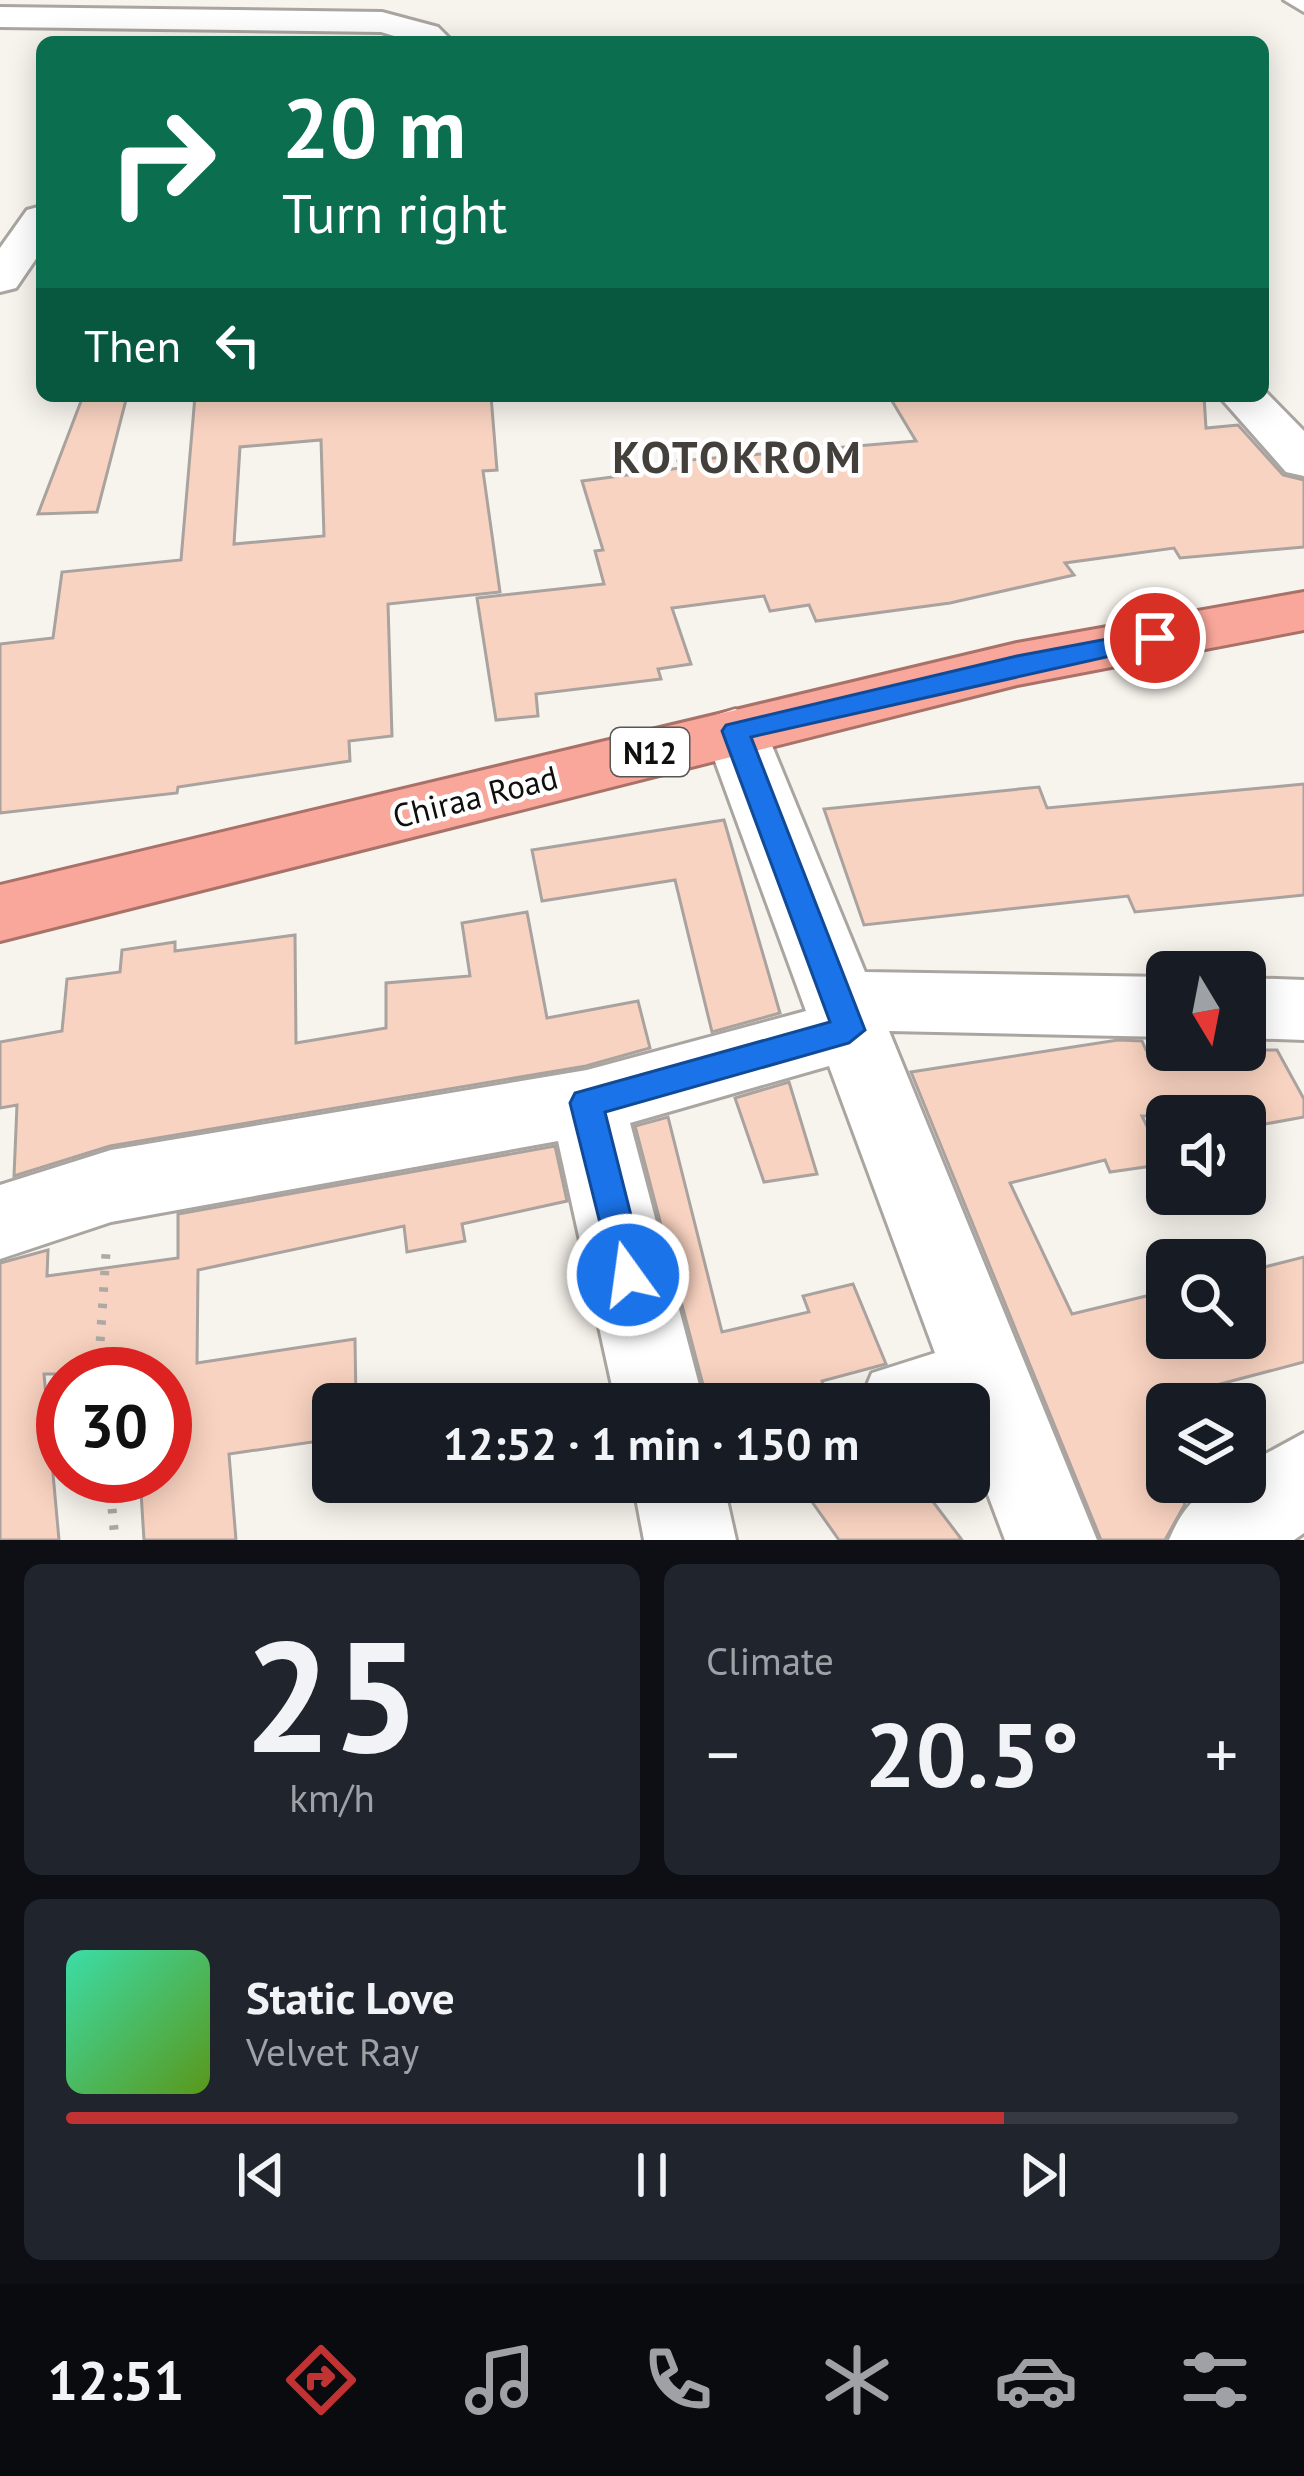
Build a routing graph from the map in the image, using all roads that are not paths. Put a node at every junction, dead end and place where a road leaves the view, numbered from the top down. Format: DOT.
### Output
graph roads {
  1 [pos="0,17"];
  2 [pos="143,19"];
  3 [pos="428,36"];
  4 [pos="36,228"];
  5 [pos="0,279"];
  6 [pos="1249,402"];
  7 [pos="1304,461"];
  8 [pos="1304,611"];
  9 [pos="736,731"];
  10 [pos="0,913"];
  11 [pos="1146,1008"];
  12 [pos="1266,1009"];
  13 [pos="1304,1010"];
  14 [pos="843,1016"];
  15 [pos="587,1103"];
  16 [pos="0,1222"];
  17 [pos="988,1382"];
  18 [pos="655,1383"];
  19 [pos="984,1383"];
  20 [pos="1304,1478"];
  21 [pos="682,1503"];
  22 [pos="690,1540"];
  23 [pos="1052,1540"];
  24 [pos="1215,1540"];
  1 -- 2 [label="street"];
  2 -- 3 [label="street"];
  4 -- 5 [label="street"];
  6 -- 7 [label="street"];
  8 -- 9 [label="highway, Chiraa Road / N12"];
  9 -- 10 [label="highway, Chiraa Road / N12"];
  9 -- 14 [label="street"];
  11 -- 14 [label="street"];
  12 -- 13 [label="street"];
  14 -- 15 [label="street"];
  14 -- 17 [label="street"];
  15 -- 16 [label="street"];
  15 -- 18 [label="street"];
  17 -- 19 [label="street"];
  17 -- 23 [label="street"];
  20 -- 24 [label="street"];
  21 -- 22 [label="street"];
}
